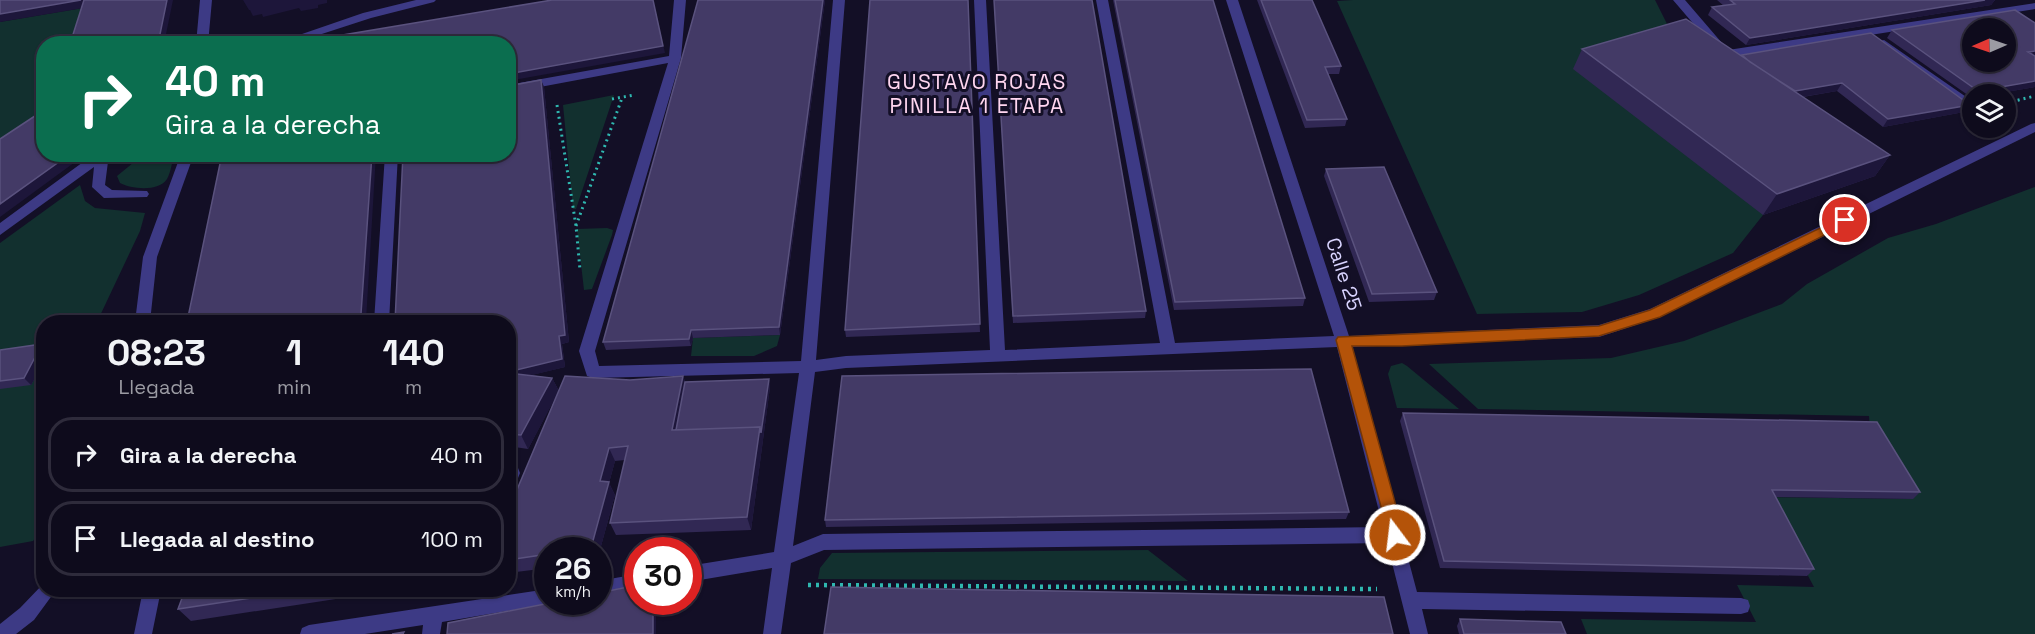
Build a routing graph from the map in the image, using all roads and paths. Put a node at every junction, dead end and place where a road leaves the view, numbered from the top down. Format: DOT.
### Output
graph roads {
  1 [pos="206,0"];
  2 [pos="430,0"];
  3 [pos="680,0"];
  4 [pos="839,0"];
  5 [pos="980,0"];
  6 [pos="1102,0"];
  7 [pos="1232,0"];
  8 [pos="1679,0"];
  9 [pos="1996,0"];
  10 [pos="2035,6"];
  11 [pos="2012,10"];
  12 [pos="2027,20"];
  13 [pos="1870,32"];
  14 [pos="203,36"];
  15 [pos="303,36"];
  16 [pos="675,58"];
  17 [pos="554,80"];
  18 [pos="516,87"];
  19 [pos="2035,96"];
  20 [pos="622,98"];
  21 [pos="1962,99"];
  22 [pos="2016,101"];
  23 [pos="2035,127"];
  24 [pos="92,162"];
  25 [pos="102,162"];
  26 [pos="185,162"];
  27 [pos="391,162"];
  28 [pos="142,194"];
  29 [pos="576,226"];
  30 [pos="0,230"];
  31 [pos="580,271"];
  32 [pos="143,315"];
  33 [pos="381,315"];
  34 [pos="1343,340"];
  35 [pos="1169,349"];
  36 [pos="998,357"];
  37 [pos="808,367"];
  38 [pos="1395,535"];
  39 [pos="780,559"];
  40 [pos="702,572"];
  41 [pos="777,585"];
  42 [pos="1410,594"];
  43 [pos="41,597"];
  44 [pos="152,597"];
  45 [pos="534,599"];
  46 [pos="1741,606"];
  47 [pos="434,615"];
  48 [pos="2,634"];
  49 [pos="143,634"];
  50 [pos="309,634"];
  51 [pos="431,634"];
  52 [pos="772,634"];
  53 [pos="1419,634"];
  1 -- 14 [label="street"];
  2 -- 15 [label="street"];
  3 -- 16 [label="street"];
  4 -- 37 [label="street"];
  5 -- 36 [label="street"];
  6 -- 35 [label="street"];
  7 -- 34 [label="street, Calle 25"];
  8 -- 13 [label="street"];
  9 -- 11 [label="street"];
  10 -- 11 [label="street"];
  11 -- 12 [label="street"];
  11 -- 13 [label="street"];
  13 -- 21 [label="street"];
  16 -- 17 [label="street"];
  16 -- 37 [label="street"];
  17 -- 18 [label="street"];
  17 -- 29 [label="path"];
  19 -- 22 [label="path"];
  20 -- 29 [label="path"];
  23 -- 34 [label="street"];
  24 -- 30 [label="street"];
  25 -- 28 [label="street"];
  26 -- 32 [label="street"];
  27 -- 33 [label="street"];
  29 -- 31 [label="path"];
  34 -- 35 [label="street"];
  34 -- 38 [label="street, Calle 25"];
  35 -- 36 [label="street"];
  36 -- 37 [label="street"];
  37 -- 39 [label="street"];
  38 -- 39 [label="street"];
  38 -- 42 [label="street, Calle 25"];
  39 -- 40 [label="street"];
  39 -- 41 [label="street"];
  41 -- 42 [label="path"];
  41 -- 52 [label="street"];
  42 -- 46 [label="street"];
  42 -- 53 [label="street, Calle 25"];
  43 -- 48 [label="street"];
  44 -- 49 [label="street"];
  45 -- 47 [label="street"];
  47 -- 50 [label="street"];
  47 -- 51 [label="street"];
}
